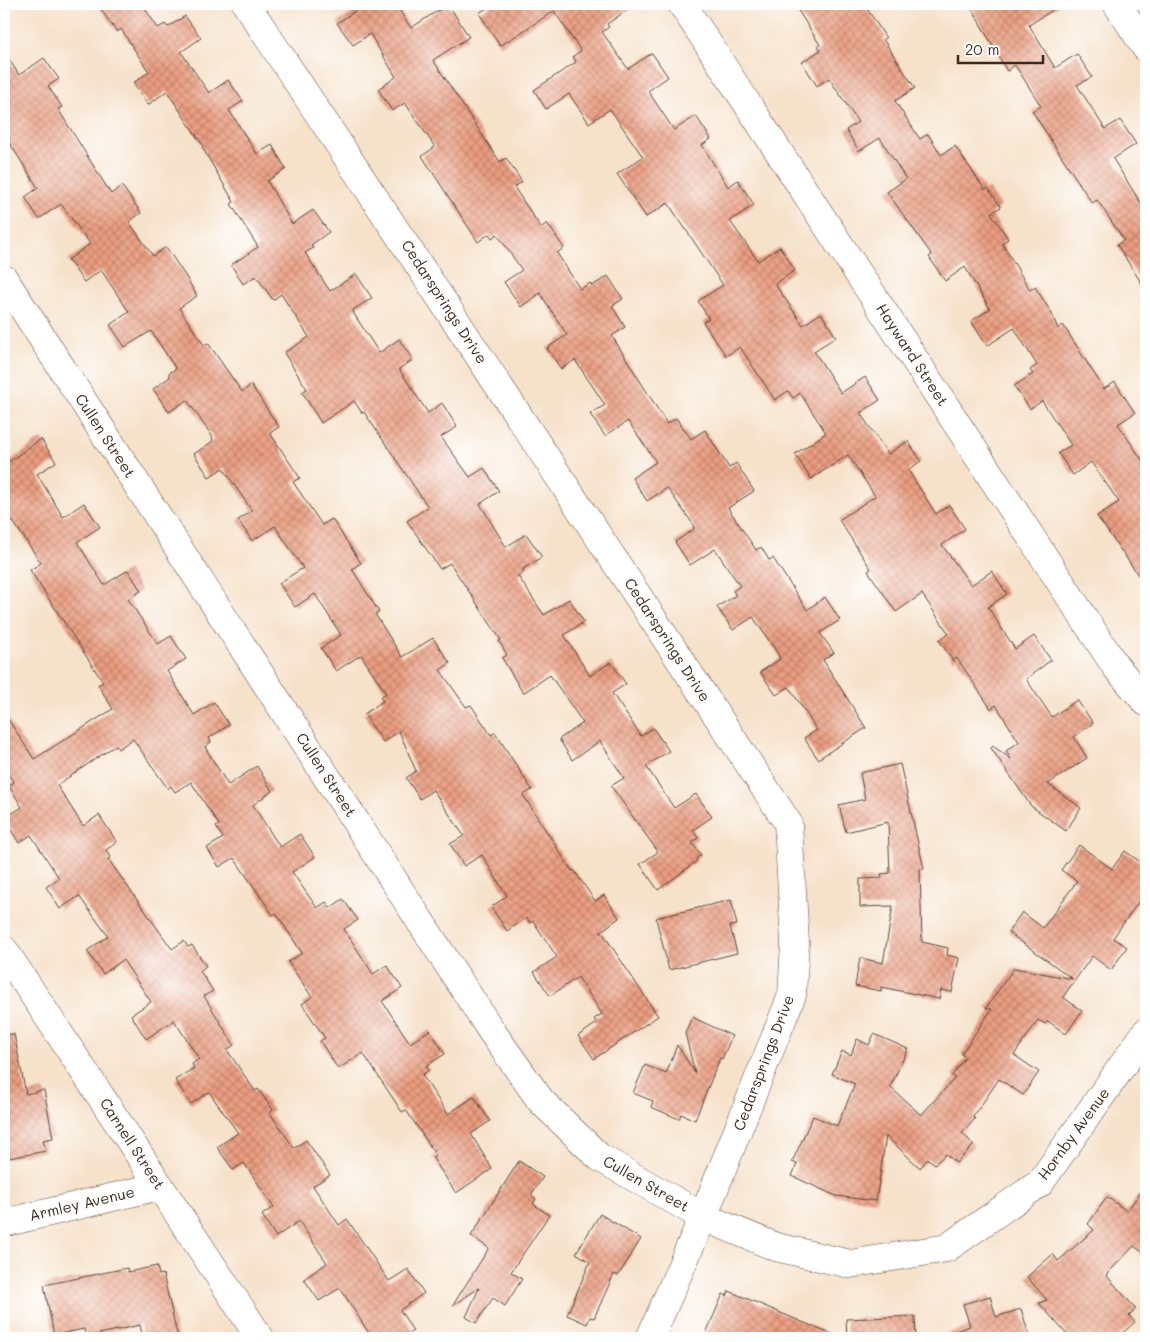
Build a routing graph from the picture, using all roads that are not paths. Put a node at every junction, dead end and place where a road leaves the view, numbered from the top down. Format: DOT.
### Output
graph roads {
  1 [pos="246,4"];
  2 [pos="682,4"];
  3 [pos="1117,4"];
  4 [pos="1146,48"];
  5 [pos="4,279"];
  6 [pos="1146,702"];
  7 [pos="4,950"];
  8 [pos="1146,1032"];
  9 [pos="160,1186"];
  10 [pos="703,1217"];
  11 [pos="4,1223"];
  12 [pos="260,1338"];
  13 [pos="650,1338"];
  1 -- 10 [label="street, Cedarsprings Drive"];
  2 -- 6 [label="street, Hayward Street"];
  3 -- 4 [label="street"];
  5 -- 10 [label="street, Cullen Street"];
  7 -- 9 [label="street, Carnell Street"];
  8 -- 10 [label="street, Hornby Avenue"];
  9 -- 11 [label="street, Armley Avenue"];
  9 -- 12 [label="street, Carnell Street"];
  10 -- 13 [label="street, Cedarsprings Drive"];
}
